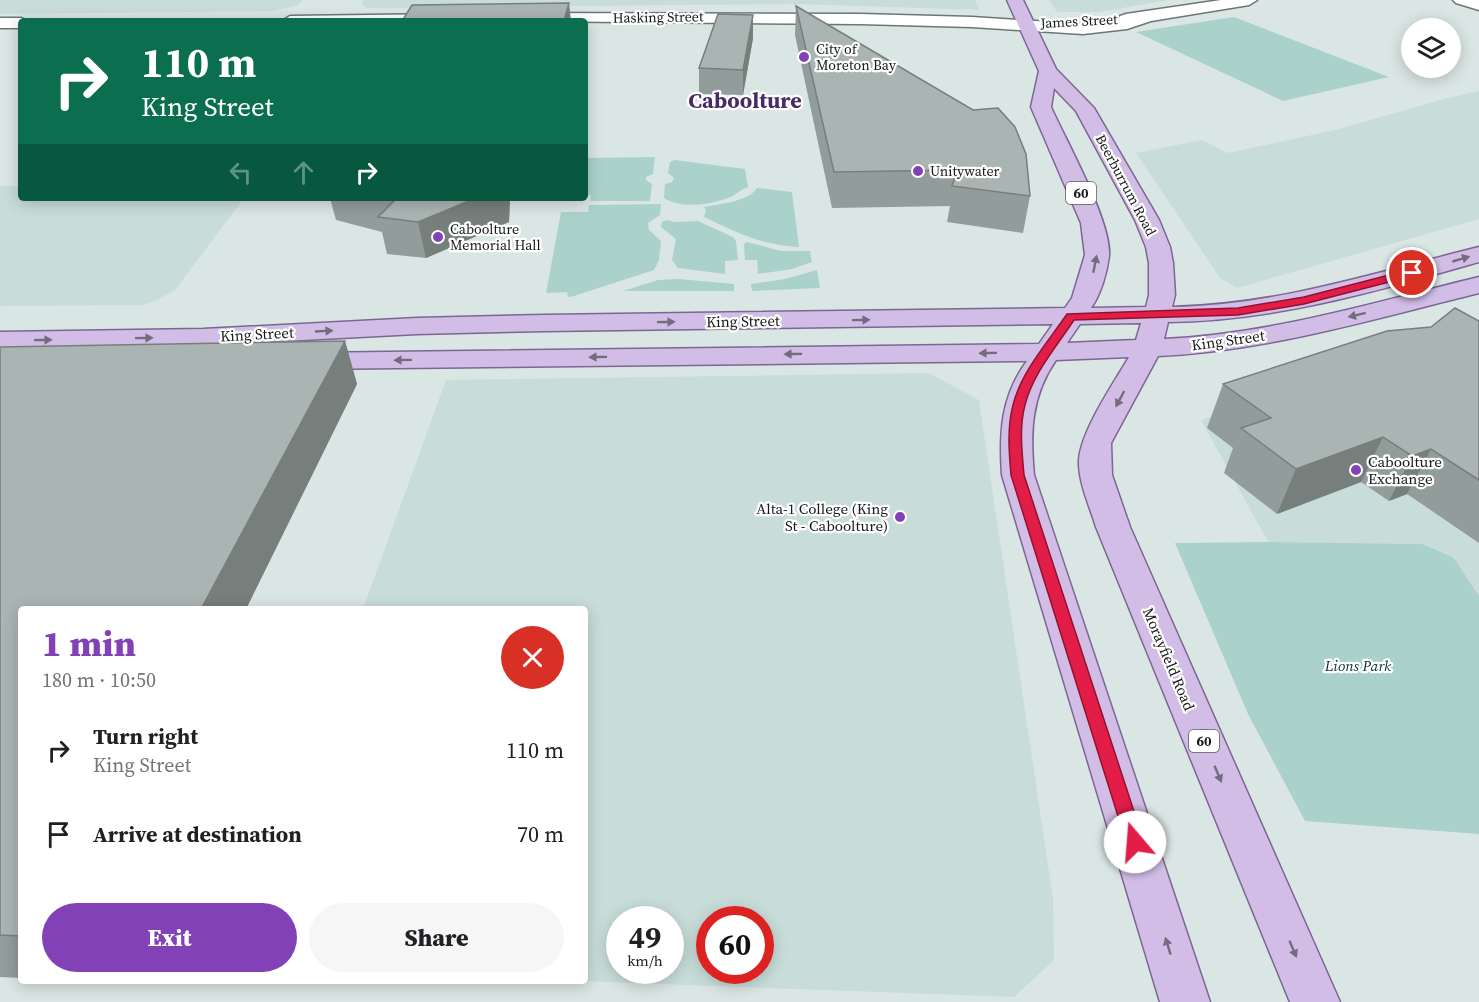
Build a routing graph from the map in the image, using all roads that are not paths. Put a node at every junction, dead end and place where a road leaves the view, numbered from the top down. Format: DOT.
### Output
graph roads {
  1 [pos="1015,0"];
  2 [pos="1249,0"];
  3 [pos="1461,0"];
  4 [pos="1479,5"];
  5 [pos="325,6"];
  6 [pos="314,18"];
  7 [pos="506,18"];
  8 [pos="0,23"];
  9 [pos="18,23"];
  10 [pos="1026,25"];
  11 [pos="1048,71"];
  12 [pos="1479,254"];
  13 [pos="1479,285"];
  14 [pos="1157,315"];
  15 [pos="1071,317"];
  16 [pos="0,340"];
  17 [pos="1148,348"];
  18 [pos="1047,352"];
  19 [pos="279,362"];
  20 [pos="1185,1002"];
  21 [pos="1315,1002"];
  1 -- 10 [label="main road, Beerburrum Road / 60"];
  2 -- 10 [label="street, James Street"];
  3 -- 4 [label="street"];
  5 -- 6 [label="street"];
  7 -- 10 [label="street, Hasking Street"];
  8 -- 9 [label="street"];
  10 -- 11 [label="main road, Beerburrum Road / 60"];
  11 -- 14 [label="main road, Beerburrum Road / 60"];
  15 -- 11 [label="main road, 60, one-way"];
  14 -- 12 [label="main road, King Street, one-way"];
  13 -- 17 [label="main road, King Street, one-way"];
  14 -- 15 [label="main road, King Street"];
  14 -- 17 [label="main road, Morayfield Road / 60"];
  16 -- 15 [label="main road, King Street, one-way"];
  15 -- 18 [label="main road, 60"];
  17 -- 18 [label="main road, King Street"];
  17 -- 21 [label="main road, Morayfield Road / 60, one-way"];
  18 -- 19 [label="main road, King Street, one-way"];
  20 -- 18 [label="main road, 60, one-way"];
}
